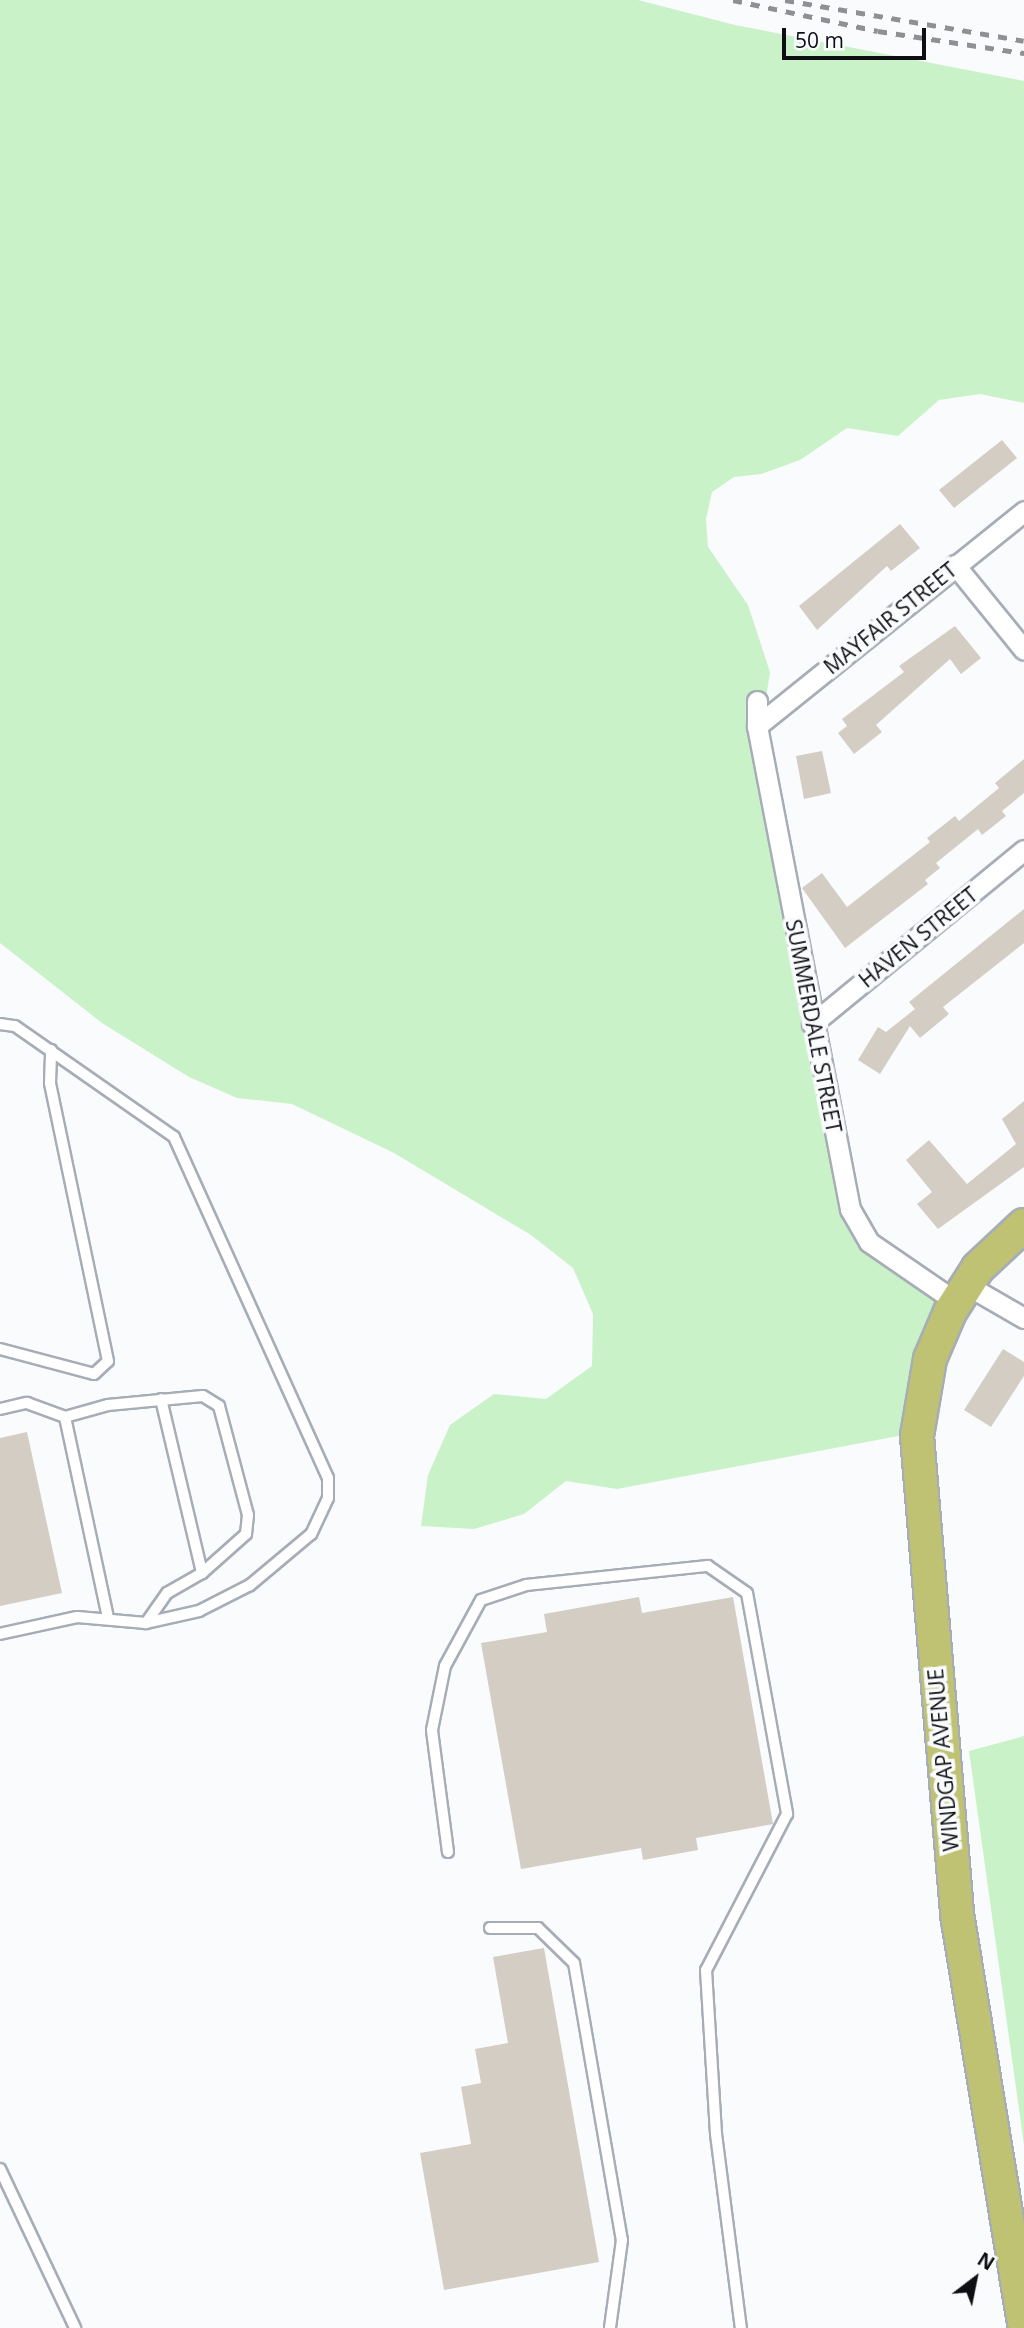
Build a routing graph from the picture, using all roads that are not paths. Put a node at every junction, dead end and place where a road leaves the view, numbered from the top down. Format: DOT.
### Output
graph roads {
  1 [pos="1024,511"];
  2 [pos="955,565"];
  3 [pos="1024,650"];
  4 [pos="757,701"];
  5 [pos="757,726"];
  6 [pos="1024,850"];
  7 [pos="0,1024"];
  8 [pos="812,1024"];
  9 [pos="51,1050"];
  10 [pos="1024,1226"];
  11 [pos="960,1293"];
  12 [pos="1024,1318"];
  13 [pos="0,1349"];
  14 [pos="161,1399"];
  15 [pos="0,1409"];
  16 [pos="65,1417"];
  17 [pos="202,1573"];
  18 [pos="108,1618"];
  19 [pos="146,1623"];
  20 [pos="0,1634"];
  21 [pos="449,1852"];
  22 [pos="490,1928"];
  23 [pos="0,2169"];
  24 [pos="1024,2324"];
  25 [pos="75,2328"];
  26 [pos="610,2328"];
  27 [pos="741,2328"];
  1 -- 2 [label="street, MAYFAIR STREET"];
  2 -- 3 [label="street"];
  2 -- 5 [label="street, MAYFAIR STREET"];
  4 -- 5 [label="street, SUMMERDALE STREET"];
  5 -- 8 [label="street, SUMMERDALE STREET"];
  6 -- 8 [label="street, HAVEN STREET"];
  7 -- 9 [label="lane"];
  8 -- 11 [label="street, SUMMERDALE STREET"];
  9 -- 13 [label="lane"];
  9 -- 19 [label="lane"];
  10 -- 11 [label="main road, WINDGAP AVENUE"];
  11 -- 12 [label="street, SUMMERDALE STREET"];
  11 -- 24 [label="main road, WINDGAP AVENUE"];
  14 -- 16 [label="lane"];
  14 -- 17 [label="lane"];
  14 -- 17 [label="lane"];
  15 -- 16 [label="lane"];
  16 -- 18 [label="lane"];
  17 -- 19 [label="lane"];
  18 -- 19 [label="lane"];
  18 -- 20 [label="lane"];
  21 -- 27 [label="lane"];
  22 -- 26 [label="lane"];
  23 -- 25 [label="lane"];
}
